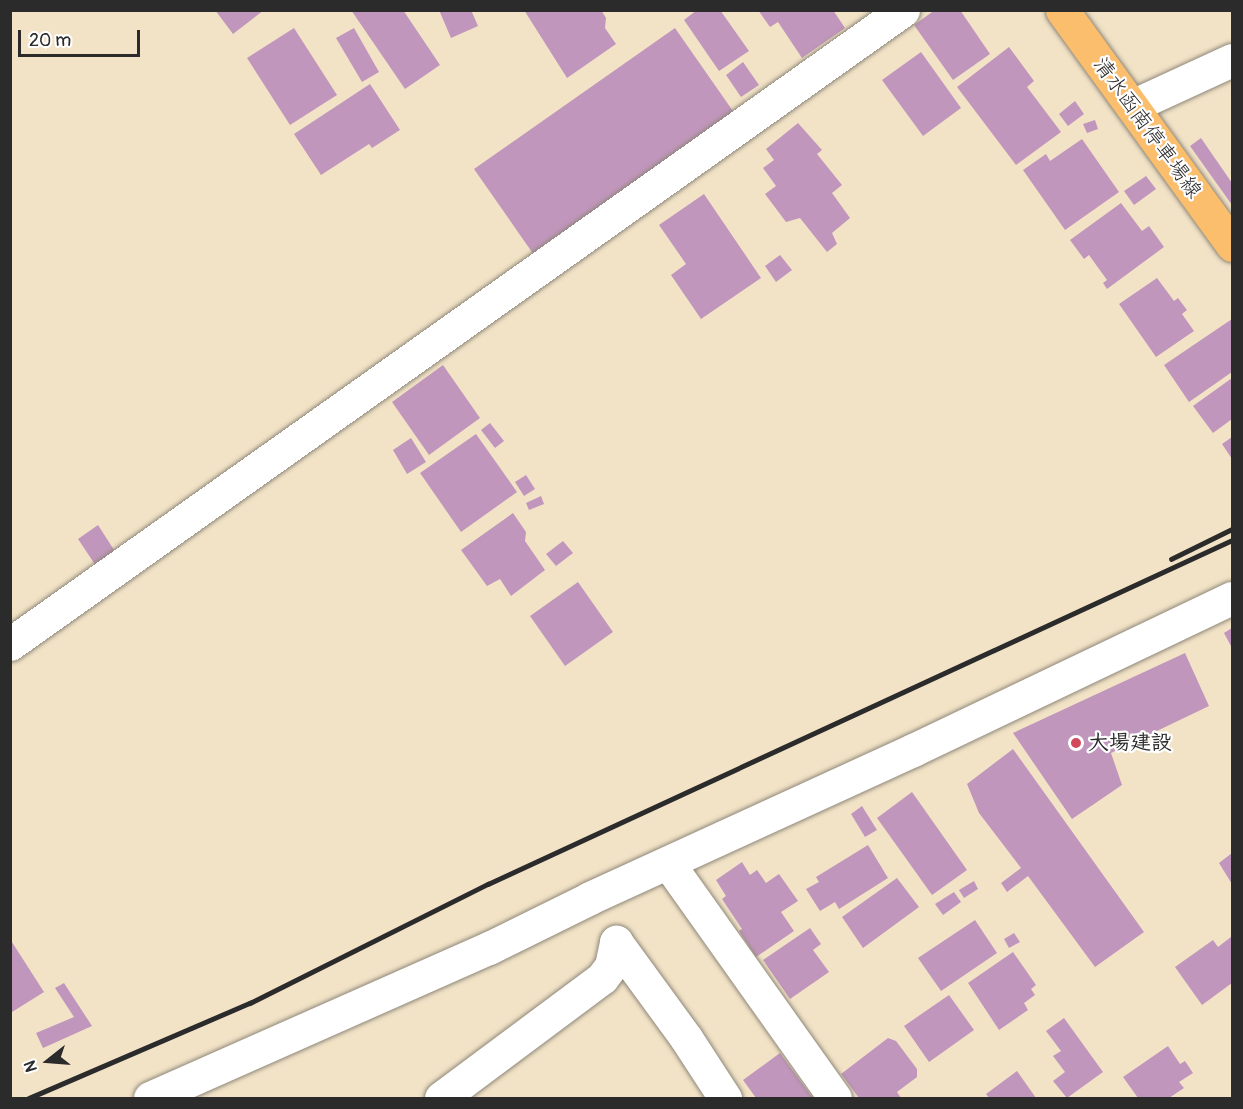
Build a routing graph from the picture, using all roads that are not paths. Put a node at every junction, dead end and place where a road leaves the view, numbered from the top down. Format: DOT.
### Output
graph roads {
  1 [pos="903,10"];
  2 [pos="1062,10"];
  3 [pos="1233,60"];
  4 [pos="1132,106"];
  5 [pos="1233,245"];
  6 [pos="1233,598"];
  7 [pos="10,644"];
  8 [pos="669,863"];
  9 [pos="590,898"];
  10 [pos="616,942"];
  11 [pos="150,1098"];
  12 [pos="441,1098"];
  13 [pos="725,1098"];
  14 [pos="835,1098"];
  1 -- 7 [label="street"];
  2 -- 4 [label="main road, 清水函南停車場線"];
  3 -- 4 [label="street"];
  4 -- 5 [label="main road, 清水函南停車場線"];
  6 -- 8 [label="street"];
  8 -- 9 [label="street"];
  8 -- 14 [label="street"];
  9 -- 10 [label="street"];
  9 -- 11 [label="street"];
  10 -- 12 [label="street"];
  10 -- 13 [label="street"];
}
